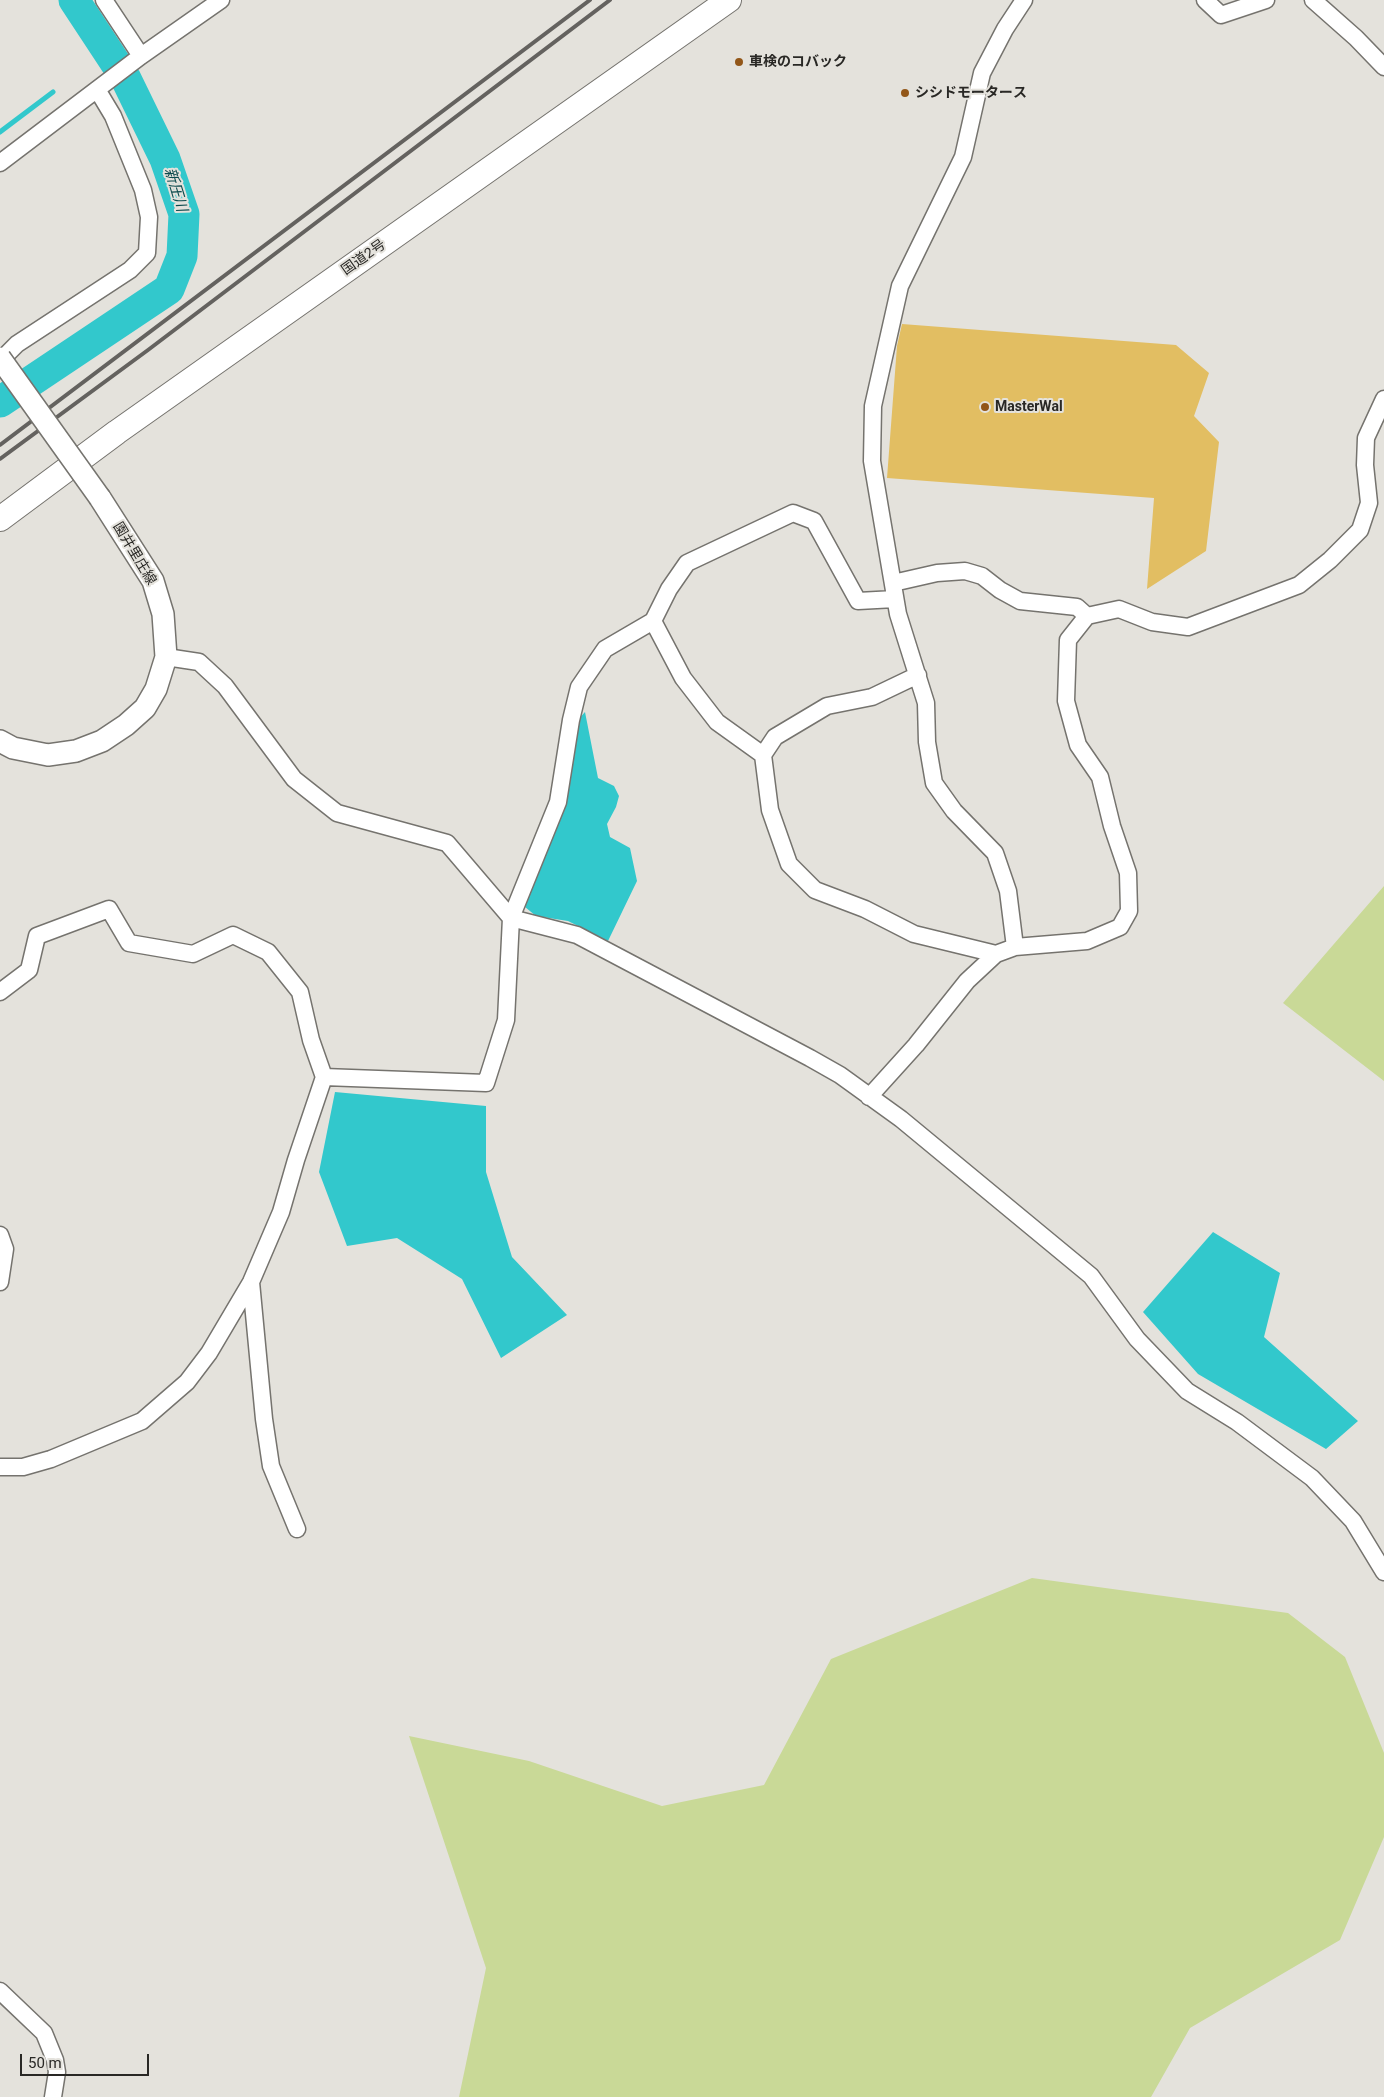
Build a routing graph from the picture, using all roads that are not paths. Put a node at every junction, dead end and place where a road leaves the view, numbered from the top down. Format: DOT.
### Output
graph roads {
  1 [pos="104,0"];
  2 [pos="221,0"];
  3 [pos="729,0"];
  4 [pos="1024,0"];
  5 [pos="1205,0"];
  6 [pos="1266,0"];
  7 [pos="1313,0"];
  8 [pos="141,56"];
  9 [pos="1384,67"];
  10 [pos="98,90"];
  11 [pos="0,163"];
  12 [pos="0,358"];
  13 [pos="0,361"];
  14 [pos="1384,398"];
  15 [pos="69,468"];
  16 [pos="0,519"];
  17 [pos="0,532"];
  18 [pos="894,591"];
  19 [pos="1087,616"];
  20 [pos="653,621"];
  21 [pos="166,657"];
  22 [pos="918,675"];
  23 [pos="0,741"];
  24 [pos="763,755"];
  25 [pos="511,918"];
  26 [pos="1015,947"];
  27 [pos="996,954"];
  28 [pos="0,992"];
  29 [pos="324,1077"];
  30 [pos="869,1096"];
  31 [pos="0,1235"];
  32 [pos="0,1282"];
  33 [pos="251,1282"];
  34 [pos="0,1467"];
  35 [pos="297,1528"];
  36 [pos="1384,1572"];
  37 [pos="0,1991"];
  38 [pos="52,2097"];
  1 -- 8 [label="street"];
  2 -- 8 [label="street"];
  3 -- 15 [label="highway, 国道2号"];
  4 -- 18 [label="street"];
  5 -- 6 [label="street"];
  7 -- 9 [label="street"];
  8 -- 10 [label="street"];
  10 -- 11 [label="street"];
  10 -- 13 [label="street"];
  12 -- 21 [label="main road, 園井里庄線, bridge"];
  14 -- 19 [label="street"];
  15 -- 16 [label="highway, 国道2号"];
  15 -- 17 [label="main road"];
  18 -- 19 [label="street"];
  18 -- 20 [label="street"];
  18 -- 22 [label="street"];
  19 -- 26 [label="street"];
  20 -- 24 [label="street"];
  20 -- 25 [label="street"];
  21 -- 23 [label="main road, 園井里庄線"];
  21 -- 25 [label="street"];
  22 -- 24 [label="street"];
  22 -- 26 [label="street"];
  24 -- 27 [label="street"];
  25 -- 29 [label="street"];
  25 -- 30 [label="street"];
  26 -- 27 [label="street"];
  27 -- 30 [label="street"];
  28 -- 29 [label="street"];
  29 -- 33 [label="street"];
  30 -- 36 [label="street"];
  31 -- 32 [label="street"];
  33 -- 34 [label="street"];
  33 -- 35 [label="street"];
  37 -- 38 [label="street"];
}
